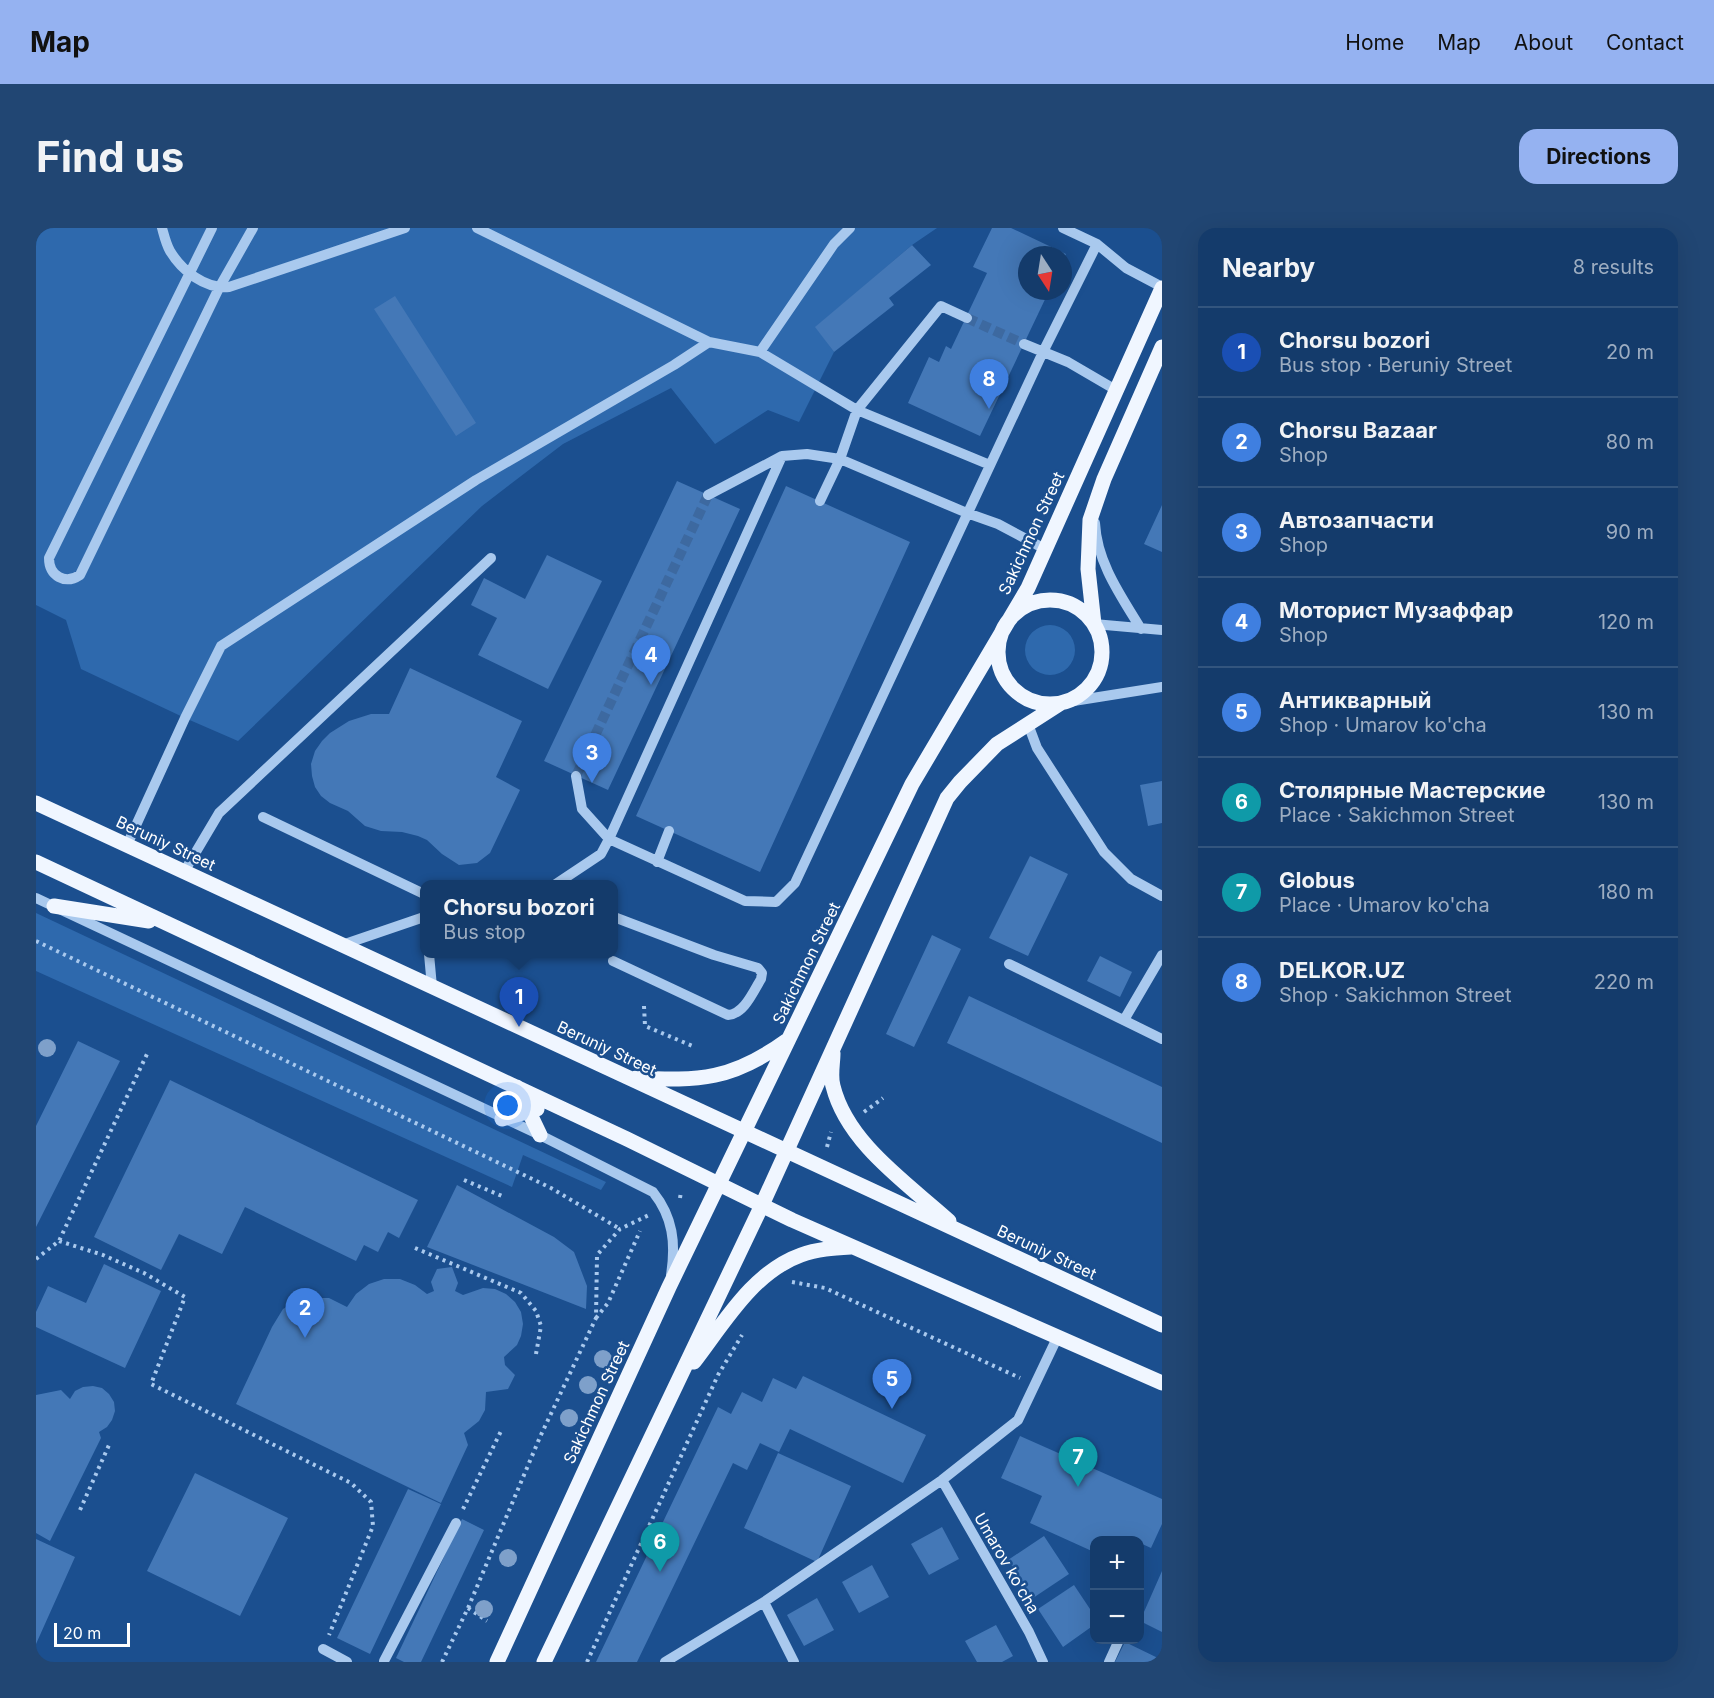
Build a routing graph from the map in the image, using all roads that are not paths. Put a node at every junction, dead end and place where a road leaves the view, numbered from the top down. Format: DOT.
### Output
graph roads {
  1 [pos="162,228"];
  2 [pos="212,228"];
  3 [pos="253,228"];
  4 [pos="405,228"];
  5 [pos="477,228"];
  6 [pos="850,228"];
  7 [pos="1063,228"];
  8 [pos="1097,244"];
  9 [pos="189,274"];
  10 [pos="1162,287"];
  11 [pos="219,288"];
  12 [pos="967,318"];
  13 [pos="709,342"];
  14 [pos="1024,344"];
  15 [pos="1162,347"];
  16 [pos="760,352"];
  17 [pos="1043,352"];
  18 [pos="1116,390"];
  19 [pos="857,410"];
  20 [pos="782,456"];
  21 [pos="840,459"];
  22 [pos="990,465"];
  23 [pos="708,495"];
  24 [pos="820,501"];
  25 [pos="1094,504"];
  26 [pos="967,513"];
  27 [pos="1045,549"];
  28 [pos="491,558"];
  29 [pos="1094,624"];
  30 [pos="1005,625"];
  31 [pos="1141,629"];
  32 [pos="1162,630"];
  33 [pos="1162,687"];
  34 [pos="1060,703"];
  35 [pos="1028,724"];
  36 [pos="576,776"];
  37 [pos="36,803"];
  38 [pos="263,817"];
  39 [pos="669,831"];
  40 [pos="609,839"];
  41 [pos="127,845"];
  42 [pos="36,862"];
  43 [pos="657,862"];
  44 [pos="184,872"];
  45 [pos="563,880"];
  46 [pos="420,892"];
  47 [pos="1162,896"];
  48 [pos="36,898"];
  49 [pos="54,906"];
  50 [pos="420,918"];
  51 [pos="618,919"];
  52 [pos="166,923"];
  53 [pos="342,945"];
  54 [pos="1162,955"];
  55 [pos="429,958"];
  56 [pos="613,961"];
  57 [pos="1009,964"];
  58 [pos="432,987"];
  59 [pos="1124,1020"];
  60 [pos="788,1039"];
  61 [pos="1162,1039"];
  62 [pos="833,1046"];
  63 [pos="628,1078"];
  64 [pos="517,1087"];
  65 [pos="554,1105"];
  66 [pos="528,1112"];
  67 [pos="502,1119"];
  68 [pos="743,1131"];
  69 [pos="540,1135"];
  70 [pos="787,1151"];
  71 [pos="718,1183"];
  72 [pos="762,1205"];
  73 [pos="962,1233"];
  74 [pos="854,1247"];
  75 [pos="669,1287"];
  76 [pos="1162,1325"];
  77 [pos="1057,1338"];
  78 [pos="1162,1383"];
  79 [pos="676,1386"];
  80 [pos="942,1480"];
  81 [pos="456,1523"];
  82 [pos="764,1602"];
  83 [pos="1117,1644"];
  84 [pos="323,1649"];
  85 [pos="384,1661"];
  86 [pos="347,1662"];
  87 [pos="497,1662"];
  88 [pos="544,1662"];
  89 [pos="665,1662"];
  90 [pos="794,1662"];
  91 [pos="1044,1662"];
  92 [pos="1109,1662"];
  1 -- 9 [label="street"];
  2 -- 9 [label="street"];
  3 -- 11 [label="street"];
  4 -- 11 [label="street"];
  5 -- 13 [label="street"];
  6 -- 16 [label="street"];
  7 -- 8 [label="street"];
  8 -- 10 [label="street"];
  8 -- 17 [label="street"];
  9 -- 11 [label="street"];
  9 -- 11 [label="street"];
  10 -- 18 [label="main road, Sakichmon Street"];
  12 -- 19 [label="street"];
  13 -- 16 [label="street"];
  13 -- 41 [label="street"];
  14 -- 17 [label="street"];
  15 -- 25 [label="main road"];
  16 -- 19 [label="street"];
  17 -- 18 [label="street"];
  17 -- 22 [label="street"];
  18 -- 27 [label="main road, Sakichmon Street"];
  19 -- 21 [label="street"];
  19 -- 22 [label="street"];
  20 -- 21 [label="street"];
  20 -- 23 [label="street"];
  20 -- 40 [label="street"];
  21 -- 24 [label="street"];
  21 -- 26 [label="street"];
  22 -- 26 [label="street"];
  25 -- 29 [label="main road"];
  25 -- 31 [label="street"];
  26 -- 27 [label="street"];
  26 -- 43 [label="street"];
  27 -- 30 [label="main road, Sakichmon Street"];
  28 -- 44 [label="street"];
  29 -- 30 [label="main road"];
  29 -- 31 [label="street"];
  29 -- 34 [label="main road"];
  30 -- 34 [label="main road"];
  30 -- 60 [label="main road, Sakichmon Street"];
  31 -- 32 [label="street"];
  33 -- 34 [label="street"];
  34 -- 35 [label="main road"];
  35 -- 47 [label="street"];
  35 -- 62 [label="main road"];
  36 -- 40 [label="street"];
  37 -- 41 [label="main road, Beruniy Street"];
  38 -- 46 [label="street"];
  39 -- 43 [label="street"];
  40 -- 43 [label="street"];
  40 -- 45 [label="street"];
  41 -- 44 [label="main road, Beruniy Street"];
  42 -- 52 [label="main road"];
  44 -- 53 [label="main road, Beruniy Street"];
  48 -- 49 [label="street"];
  49 -- 52 [label="main road"];
  49 -- 67 [label="street"];
  50 -- 53 [label="street"];
  51 -- 56 [label="street"];
  52 -- 64 [label="main road"];
  53 -- 58 [label="main road, Beruniy Street"];
  54 -- 59 [label="street"];
  55 -- 58 [label="street"];
  57 -- 59 [label="street"];
  58 -- 63 [label="main road, Beruniy Street"];
  59 -- 61 [label="street"];
  60 -- 63 [label="main road"];
  60 -- 68 [label="main road, Sakichmon Street"];
  62 -- 70 [label="main road"];
  62 -- 73 [label="main road"];
  63 -- 68 [label="main road, Beruniy Street"];
  64 -- 65 [label="main road"];
  64 -- 66 [label="main road"];
  65 -- 66 [label="main road"];
  65 -- 71 [label="main road"];
  66 -- 67 [label="main road"];
  66 -- 69 [label="main road"];
  67 -- 69 [label="street"];
  68 -- 70 [label="main road, Beruniy Street"];
  68 -- 71 [label="main road, Sakichmon Street"];
  69 -- 75 [label="street"];
  70 -- 72 [label="main road"];
  70 -- 73 [label="main road, Beruniy Street"];
  71 -- 72 [label="main road"];
  71 -- 75 [label="main road, Sakichmon Street"];
  72 -- 74 [label="main road"];
  72 -- 79 [label="main road"];
  73 -- 76 [label="main road, Beruniy Street"];
  74 -- 77 [label="main road"];
  74 -- 79 [label="main road"];
  75 -- 87 [label="main road, Sakichmon Street"];
  77 -- 78 [label="main road"];
  77 -- 80 [label="street"];
  79 -- 88 [label="main road"];
  80 -- 82 [label="street"];
  80 -- 91 [label="street, Umarov ko'cha"];
  81 -- 85 [label="street"];
  82 -- 89 [label="street"];
  82 -- 90 [label="street"];
  83 -- 92 [label="street"];
  84 -- 86 [label="street"];
}
